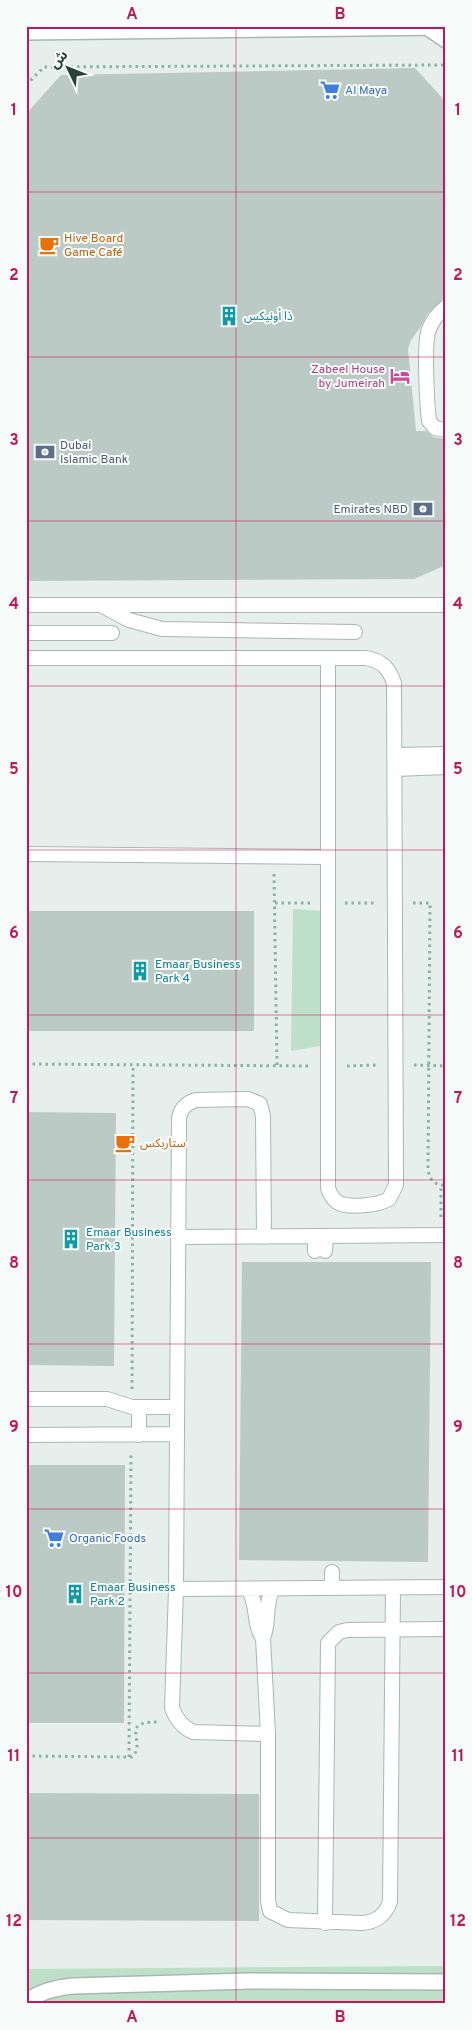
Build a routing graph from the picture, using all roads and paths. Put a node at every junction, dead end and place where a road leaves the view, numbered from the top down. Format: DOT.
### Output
graph roads {
  1 [pos="427,27"];
  2 [pos="446,27"];
  3 [pos="26,32"];
  4 [pos="446,40"];
  5 [pos="446,65"];
  6 [pos="26,85"];
  7 [pos="446,307"];
  8 [pos="446,430"];
  9 [pos="99,604"];
  10 [pos="26,605"];
  11 [pos="446,605"];
  12 [pos="355,632"];
  13 [pos="26,633"];
  14 [pos="112,633"];
  15 [pos="26,658"];
  16 [pos="328,658"];
  17 [pos="446,754"];
  18 [pos="395,762"];
  19 [pos="446,768"];
  20 [pos="26,854"];
  21 [pos="274,857"];
  22 [pos="328,857"];
  23 [pos="26,1064"];
  24 [pos="396,1065"];
  25 [pos="277,1066"];
  26 [pos="328,1066"];
  27 [pos="446,1066"];
  28 [pos="441,1185"];
  29 [pos="443,1235"];
  30 [pos="320,1236"];
  31 [pos="178,1237"];
  32 [pos="264,1237"];
  33 [pos="320,1251"];
  34 [pos="26,1399"];
  35 [pos="139,1407"];
  36 [pos="177,1407"];
  37 [pos="139,1434"];
  38 [pos="177,1434"];
  39 [pos="26,1435"];
  40 [pos="327,1572"];
  41 [pos="446,1587"];
  42 [pos="273,1588"];
  43 [pos="327,1588"];
  44 [pos="392,1588"];
  45 [pos="176,1589"];
  46 [pos="248,1589"];
  47 [pos="446,1629"];
  48 [pos="392,1631"];
  49 [pos="263,1638"];
  50 [pos="180,1722"];
  51 [pos="268,1734"];
  52 [pos="26,1756"];
  53 [pos="325,1923"];
  54 [pos="446,1982"];
  55 [pos="26,2002"];
  1 -- 2 [label="street"];
  1 -- 3 [label="street"];
  1 -- 4 [label="street"];
  5 -- 6 [label="path"];
  7 -- 8 [label="lane"];
  9 -- 10 [label="lane"];
  9 -- 11 [label="lane"];
  9 -- 12 [label="lane"];
  13 -- 14 [label="lane"];
  15 -- 16 [label="lane"];
  16 -- 18 [label="lane"];
  16 -- 22 [label="lane"];
  17 -- 18 [label="lane"];
  18 -- 19 [label="lane"];
  18 -- 24 [label="lane"];
  20 -- 21 [label="lane"];
  21 -- 22 [label="lane"];
  21 -- 25 [label="path"];
  22 -- 26 [label="lane"];
  23 -- 25 [label="path"];
  24 -- 26 [label="path"];
  24 -- 26 [label="lane"];
  24 -- 27 [label="path"];
  25 -- 26 [label="path"];
  28 -- 29 [label="path"];
  29 -- 30 [label="lane"];
  30 -- 32 [label="lane"];
  30 -- 33 [label="lane"];
  31 -- 32 [label="lane"];
  31 -- 32 [label="lane"];
  31 -- 36 [label="lane"];
  34 -- 35 [label="lane"];
  35 -- 36 [label="lane"];
  35 -- 37 [label="lane"];
  36 -- 38 [label="lane"];
  37 -- 38 [label="lane"];
  37 -- 39 [label="lane"];
  38 -- 45 [label="lane"];
  40 -- 43 [label="lane"];
  41 -- 44 [label="lane"];
  42 -- 43 [label="lane"];
  42 -- 46 [label="lane"];
  42 -- 49 [label="lane"];
  43 -- 44 [label="lane"];
  44 -- 48 [label="lane"];
  45 -- 46 [label="lane"];
  45 -- 50 [label="lane"];
  46 -- 49 [label="lane"];
  47 -- 48 [label="lane"];
  48 -- 53 [label="lane"];
  48 -- 53 [label="lane"];
  49 -- 51 [label="lane"];
  50 -- 51 [label="lane"];
  50 -- 52 [label="path"];
  51 -- 53 [label="lane"];
  54 -- 55 [label="street"];
}
